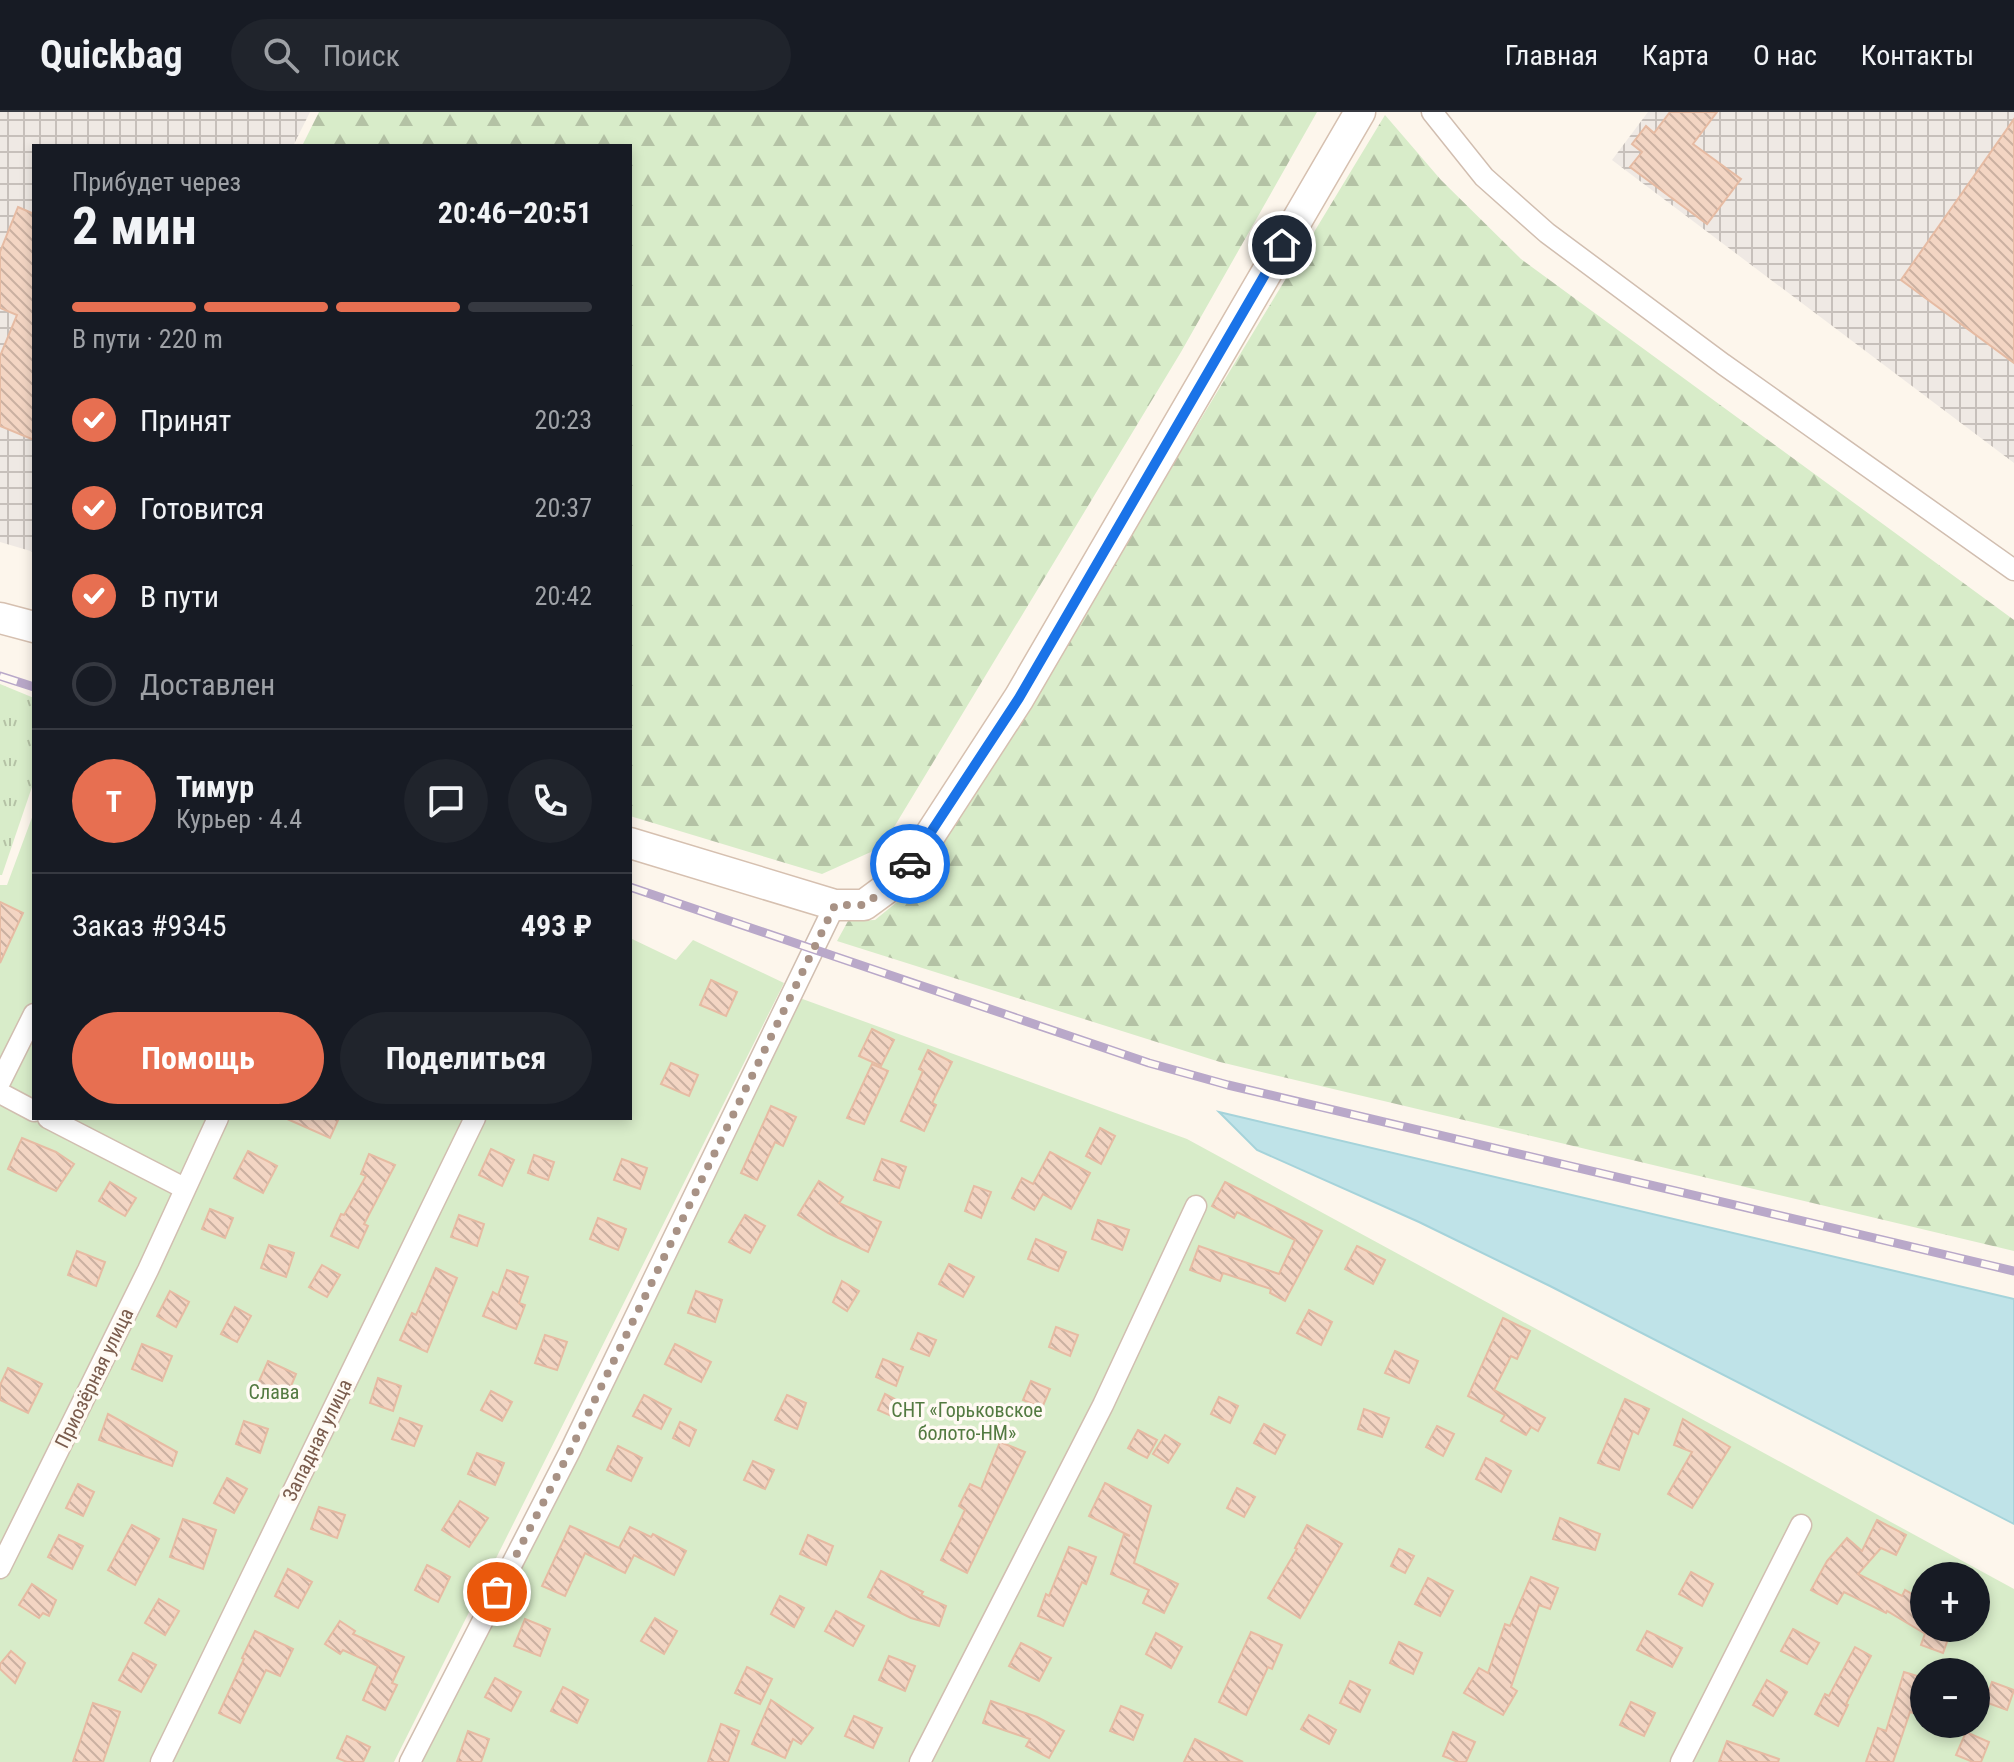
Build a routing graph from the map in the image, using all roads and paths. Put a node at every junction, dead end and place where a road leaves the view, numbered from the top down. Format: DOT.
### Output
graph roads {
  1 [pos="1360,112"];
  2 [pos="1432,112"];
  3 [pos="2014,570"];
  4 [pos="0,618"];
  5 [pos="32,626"];
  6 [pos="632,844"];
  7 [pos="835,905"];
  8 [pos="32,1018"];
  9 [pos="0,1082"];
  10 [pos="0,1093"];
  11 [pos="32,1110"];
  12 [pos="52,1120"];
  13 [pos="217,1120"];
  14 [pos="474,1120"];
  15 [pos="184,1188"];
  16 [pos="1196,1206"];
  17 [pos="1801,1525"];
  18 [pos="0,1568"];
  19 [pos="161,1762"];
  20 [pos="410,1762"];
  21 [pos="920,1762"];
  22 [pos="1681,1762"];
  1 -- 7 [label="street"];
  2 -- 3 [label="street"];
  4 -- 5 [label="street"];
  6 -- 7 [label="street"];
  7 -- 20 [label="street"];
  8 -- 9 [label="street"];
  10 -- 11 [label="street"];
  12 -- 15 [label="street"];
  13 -- 15 [label="street, Приозёрная улица"];
  14 -- 19 [label="street, Западная улица"];
  15 -- 18 [label="street, Приозёрная улица"];
  16 -- 21 [label="street"];
  17 -- 22 [label="street"];
}
